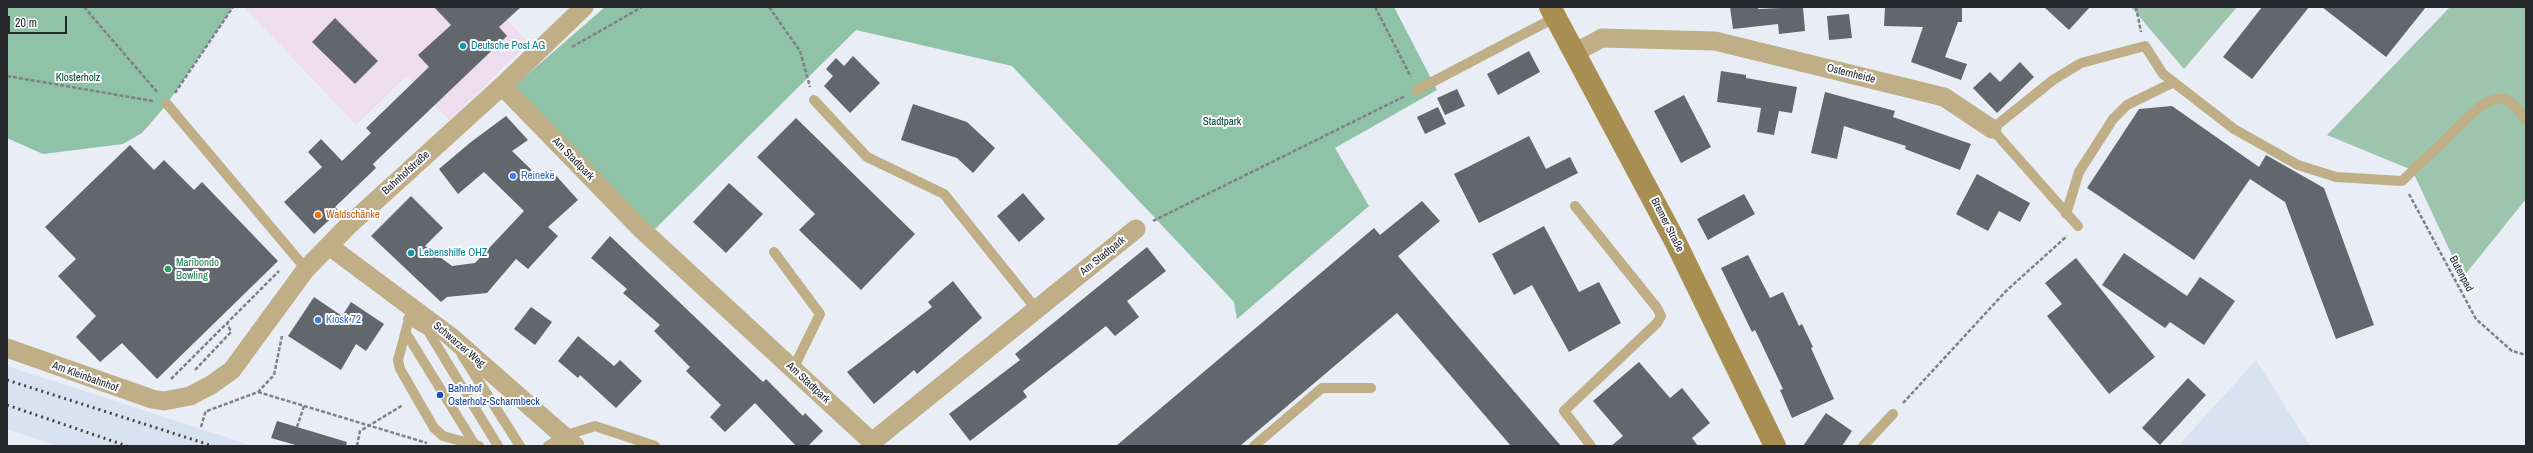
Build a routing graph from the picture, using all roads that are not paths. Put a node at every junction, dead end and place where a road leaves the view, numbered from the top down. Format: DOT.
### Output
graph roads {
  1 [pos="584,7"];
  2 [pos="1553,12"];
  3 [pos="1576,52"];
  4 [pos="2174,82"];
  5 [pos="502,86"];
  6 [pos="1417,90"];
  7 [pos="814,100"];
  8 [pos="167,104"];
  9 [pos="2526,120"];
  10 [pos="1992,129"];
  11 [pos="1575,206"];
  12 [pos="2066,214"];
  13 [pos="2078,226"];
  14 [pos="1136,229"];
  15 [pos="329,246"];
  16 [pos="774,252"];
  17 [pos="306,269"];
  18 [pos="1036,310"];
  19 [pos="410,313"];
  20 [pos="406,333"];
  21 [pos="450,336"];
  22 [pos="7,348"];
  23 [pos="793,369"];
  24 [pos="1371,388"];
  25 [pos="158,400"];
  26 [pos="1893,414"];
  27 [pos="570,441"];
  28 [pos="872,444"];
  29 [pos="477,446"];
  30 [pos="498,446"];
  31 [pos="520,446"];
  32 [pos="548,446"];
  33 [pos="655,446"];
  34 [pos="1254,446"];
  35 [pos="1591,446"];
  36 [pos="1775,446"];
  37 [pos="1863,446"];
  1 -- 5 [label="street, Bahnhofstraße"];
  2 -- 3 [label="street, Bremer Straße"];
  2 -- 6 [label="lane"];
  3 -- 10 [label="street, Osternheide"];
  3 -- 36 [label="street, Bremer Straße"];
  4 -- 9 [label="lane"];
  4 -- 10 [label="lane"];
  4 -- 12 [label="lane"];
  5 -- 15 [label="street, Bahnhofstraße"];
  5 -- 23 [label="street, Am Stadtpark"];
  7 -- 18 [label="lane"];
  8 -- 17 [label="lane"];
  10 -- 12 [label="lane, Osternheide"];
  11 -- 35 [label="lane"];
  12 -- 13 [label="lane, Osternheide"];
  14 -- 18 [label="street, Am Stadtpark"];
  15 -- 17 [label="street, Bahnhofstraße"];
  15 -- 19 [label="street, Schwarzer Weg"];
  16 -- 23 [label="lane"];
  17 -- 25 [label="street, Bahnhofstraße"];
  18 -- 28 [label="street, Am Stadtpark"];
  19 -- 20 [label="lane"];
  19 -- 21 [label="street, Schwarzer Weg"];
  19 -- 30 [label="lane"];
  20 -- 29 [label="lane"];
  20 -- 29 [label="lane"];
  21 -- 27 [label="street, Schwarzer Weg"];
  21 -- 31 [label="lane"];
  22 -- 25 [label="street, Am Kleinbahnhof"];
  23 -- 28 [label="street, Am Stadtpark"];
  24 -- 34 [label="lane"];
  26 -- 37 [label="lane"];
  27 -- 32 [label="lane"];
  27 -- 33 [label="lane"];
}
